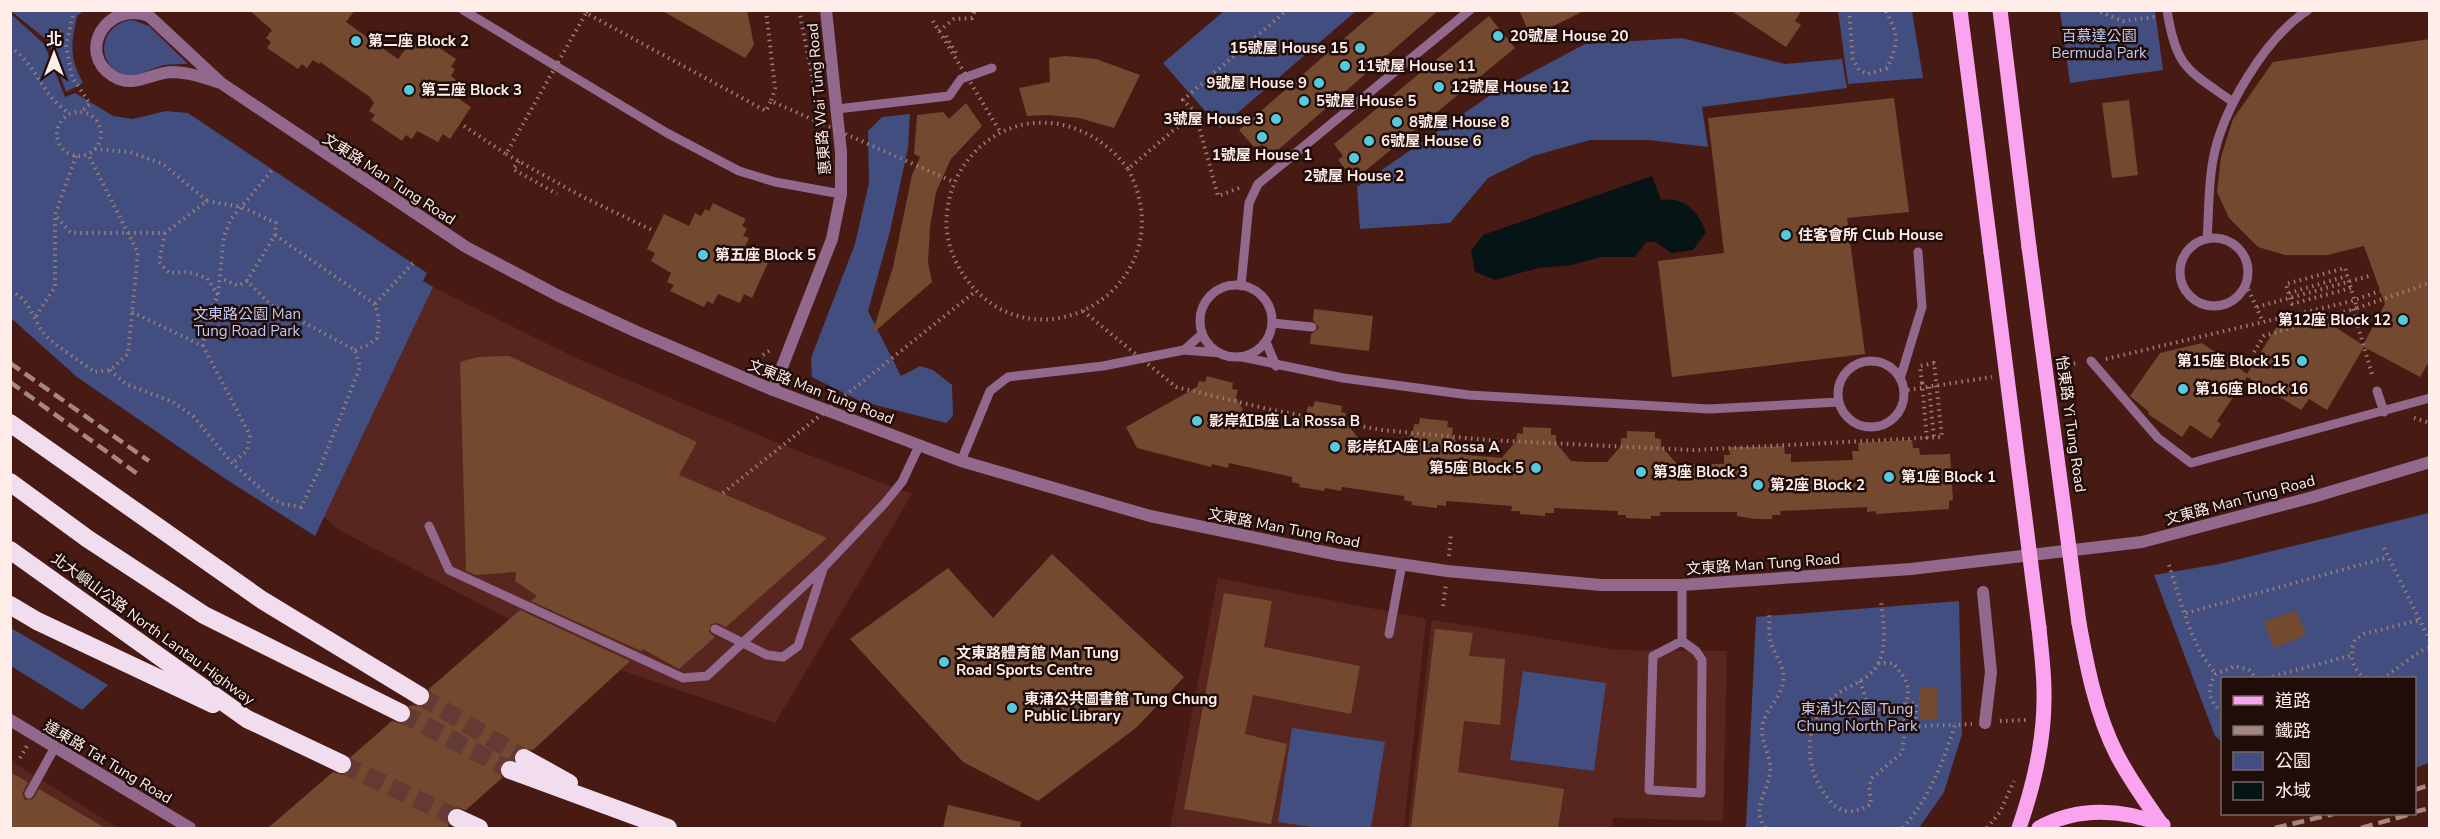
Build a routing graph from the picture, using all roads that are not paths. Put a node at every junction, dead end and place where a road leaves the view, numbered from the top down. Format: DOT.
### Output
graph roads {
  1 [pos="463,10"];
  2 [pos="826,10"];
  3 [pos="1470,10"];
  4 [pos="1960,10"];
  5 [pos="2000,10"];
  6 [pos="2308,10"];
  7 [pos="2167,12"];
  8 [pos="992,68"];
  9 [pos="221,83"];
  10 [pos="2234,102"];
  11 [pos="837,109"];
  12 [pos="841,194"];
  13 [pos="2207,239"];
  14 [pos="1918,252"];
  15 [pos="1241,286"];
  16 [pos="1272,323"];
  17 [pos="1312,327"];
  18 [pos="1202,334"];
  19 [pos="1266,342"];
  20 [pos="1184,350"];
  21 [pos="1220,353"];
  22 [pos="1242,357"];
  23 [pos="2091,361"];
  24 [pos="1276,366"];
  25 [pos="1900,379"];
  26 [pos="773,390"];
  27 [pos="2377,392"];
  28 [pos="2430,398"];
  29 [pos="1839,402"];
  30 [pos="2384,412"];
  31 [pos="10,423"];
  32 [pos="919,446"];
  33 [pos="961,461"];
  34 [pos="2430,462"];
  35 [pos="10,482"];
  36 [pos="429,526"];
  37 [pos="10,550"];
  38 [pos="1402,564"];
  39 [pos="824,567"];
  40 [pos="1682,585"];
  41 [pos="1983,592"];
  42 [pos="10,605"];
  43 [pos="715,629"];
  44 [pos="1389,634"];
  45 [pos="1682,640"];
  46 [pos="741,643"];
  47 [pos="420,696"];
  48 [pos="401,713"];
  49 [pos="248,719"];
  50 [pos="10,720"];
  51 [pos="1985,723"];
  52 [pos="55,747"];
  53 [pos="342,764"];
  54 [pos="517,764"];
  55 [pos="30,794"];
  56 [pos="457,818"];
  57 [pos="2165,827"];
  58 [pos="190,828"];
  59 [pos="479,828"];
  60 [pos="668,828"];
  61 [pos="2019,828"];
  62 [pos="2040,828"];
  1 -- 12 [label="lane"];
  2 -- 11 [label="street, 惠東路 Wai Tung Road"];
  3 -- 15 [label="lane"];
  4 -- 61 [label="main road, bridge"];
  5 -- 57 [label="main road, 怡東路 Yi Tung Road, bridge"];
  6 -- 10 [label="lane"];
  7 -- 10 [label="lane"];
  8 -- 11 [label="lane"];
  9 -- 9 [label="street, 文東路 Man Tung Road"];
  9 -- 26 [label="street, 文東路 Man Tung Road"];
  10 -- 13 [label="lane"];
  11 -- 12 [label="street, 惠東路 Wai Tung Road"];
  12 -- 26 [label="street, 惠東路 Wai Tung Road"];
  13 -- 13 [label="lane"];
  14 -- 25 [label="lane"];
  15 -- 16 [label="lane"];
  15 -- 18 [label="lane"];
  16 -- 17 [label="lane"];
  16 -- 19 [label="lane"];
  18 -- 20 [label="lane"];
  18 -- 21 [label="lane"];
  19 -- 22 [label="lane"];
  19 -- 24 [label="lane"];
  20 -- 21 [label="lane"];
  20 -- 33 [label="lane"];
  21 -- 22 [label="lane"];
  22 -- 24 [label="lane"];
  23 -- 30 [label="lane"];
  24 -- 29 [label="lane"];
  25 -- 29 [label="lane"];
  25 -- 29 [label="lane"];
  26 -- 32 [label="street, 文東路 Man Tung Road"];
  27 -- 30 [label="lane"];
  28 -- 30 [label="lane"];
  31 -- 47 [label="highway"];
  32 -- 33 [label="street, 文東路 Man Tung Road"];
  32 -- 39 [label="lane"];
  33 -- 38 [label="street, 文東路 Man Tung Road"];
  34 -- 40 [label="street, 文東路 Man Tung Road"];
  35 -- 48 [label="highway"];
  36 -- 46 [label="lane"];
  37 -- 49 [label="highway, 北大嶼山公路 North Lantau Highway"];
  38 -- 40 [label="street, 文東路 Man Tung Road"];
  38 -- 44 [label="lane"];
  39 -- 46 [label="lane"];
  39 -- 46 [label="lane"];
  40 -- 45 [label="lane"];
  41 -- 51 [label="street"];
  42 -- 49 [label="highway"];
  43 -- 46 [label="lane"];
  45 -- 45 [label="lane"];
  49 -- 53 [label="highway, 北大嶼山公路 North Lantau Highway"];
  50 -- 52 [label="street, 達東路 Tat Tung Road"];
  52 -- 55 [label="lane"];
  52 -- 58 [label="street, 達東路 Tat Tung Road"];
  54 -- 60 [label="highway"];
  56 -- 59 [label="highway"];
  57 -- 62 [label="main road"];
}
